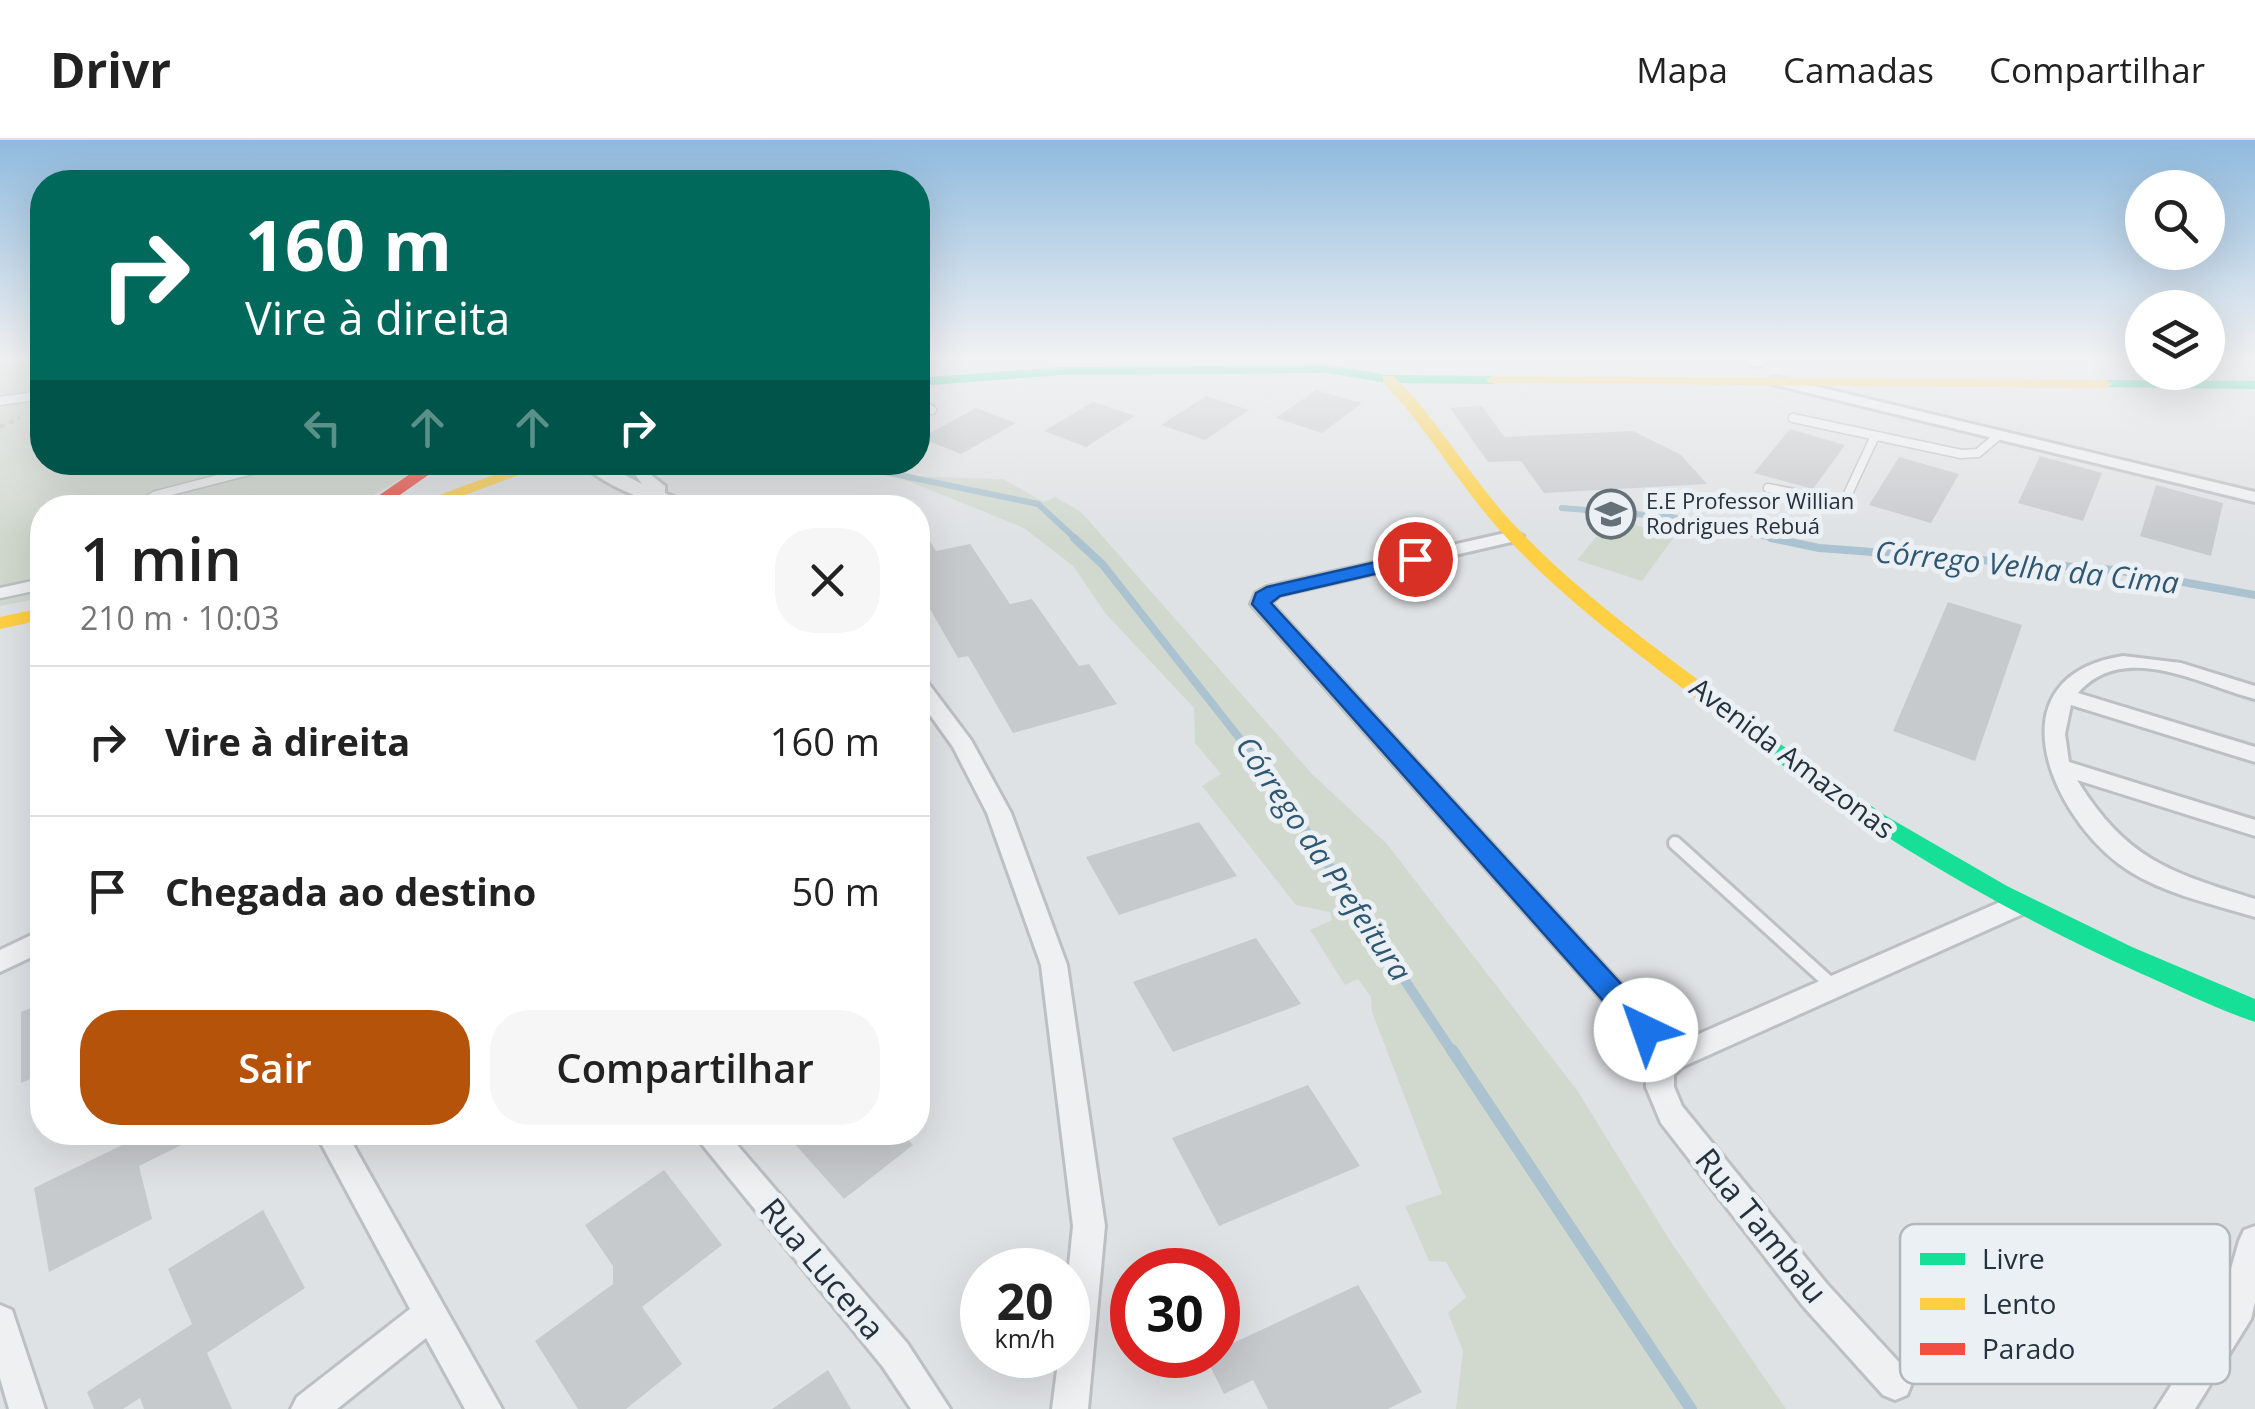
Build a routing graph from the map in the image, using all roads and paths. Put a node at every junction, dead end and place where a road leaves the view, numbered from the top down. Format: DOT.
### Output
graph roads {
  1 [pos="1423,417"];
  2 [pos="1934,417"];
  3 [pos="1793,418"];
  4 [pos="1875,436"];
  5 [pos="1999,436"];
  6 [pos="208,475"];
  7 [pos="234,475"];
  8 [pos="422,475"];
  9 [pos="446,475"];
  10 [pos="508,475"];
  11 [pos="609,475"];
  12 [pos="642,475"];
  13 [pos="481,484"];
  14 [pos="1768,488"];
  15 [pos="141,495"];
  16 [pos="156,495"];
  17 [pos="394,495"];
  18 [pos="449,495"];
  19 [pos="660,495"];
  20 [pos="666,495"];
  21 [pos="2255,497"];
  22 [pos="1514,536"];
  23 [pos="30,583"];
  24 [pos="0,589"];
  25 [pos="30,604"];
  26 [pos="0,610"];
  27 [pos="30,617"];
  28 [pos="0,623"];
  29 [pos="2255,693"];
  30 [pos="2064,696"];
  31 [pos="930,700"];
  32 [pos="2255,755"];
  33 [pos="2058,766"];
  34 [pos="2255,828"];
  35 [pos="1675,843"];
  36 [pos="2016,906"];
  37 [pos="2255,908"];
  38 [pos="30,946"];
  39 [pos="0,962"];
  40 [pos="1834,987"];
  41 [pos="2255,1011"];
  42 [pos="1672,1058"];
  43 [pos="337,1145"];
  44 [pos="718,1145"];
  45 [pos="2255,1241"];
  46 [pos="432,1313"];
  47 [pos="0,1322"];
  48 [pos="2230,1325"];
  49 [pos="1895,1382"];
  50 [pos="2191,1384"];
  51 [pos="27,1409"];
  52 [pos="310,1409"];
  53 [pos="484,1409"];
  54 [pos="932,1409"];
  55 [pos="1070,1409"];
  56 [pos="2174,1409"];
  1 -- 22 [label="main road, Avenida Amazonas"];
  2 -- 5 [label="street"];
  3 -- 4 [label="lane"];
  4 -- 5 [label="lane"];
  4 -- 14 [label="lane"];
  5 -- 21 [label="street"];
  6 -- 15 [label="lane"];
  7 -- 16 [label="lane"];
  8 -- 17 [label="main road"];
  9 -- 13 [label="main road"];
  10 -- 13 [label="main road"];
  11 -- 19 [label="street"];
  12 -- 20 [label="street"];
  13 -- 18 [label="main road"];
  22 -- 36 [label="main road, Avenida Amazonas"];
  22 -- 42 [label="street"];
  23 -- 24 [label="lane"];
  25 -- 26 [label="main road"];
  27 -- 28 [label="main road"];
  29 -- 30 [label="street"];
  30 -- 32 [label="street"];
  30 -- 33 [label="street"];
  31 -- 55 [label="street"];
  33 -- 34 [label="street"];
  33 -- 37 [label="street"];
  35 -- 40 [label="lane"];
  36 -- 40 [label="street"];
  36 -- 41 [label="main road, Avenida Amazonas"];
  38 -- 39 [label="street"];
  40 -- 42 [label="street"];
  42 -- 49 [label="street, Rua Tambau"];
  43 -- 46 [label="street"];
  44 -- 54 [label="street, Rua Lucena"];
  45 -- 48 [label="street"];
  46 -- 52 [label="street"];
  46 -- 53 [label="street"];
  47 -- 51 [label="street"];
  50 -- 56 [label="street"];
}
